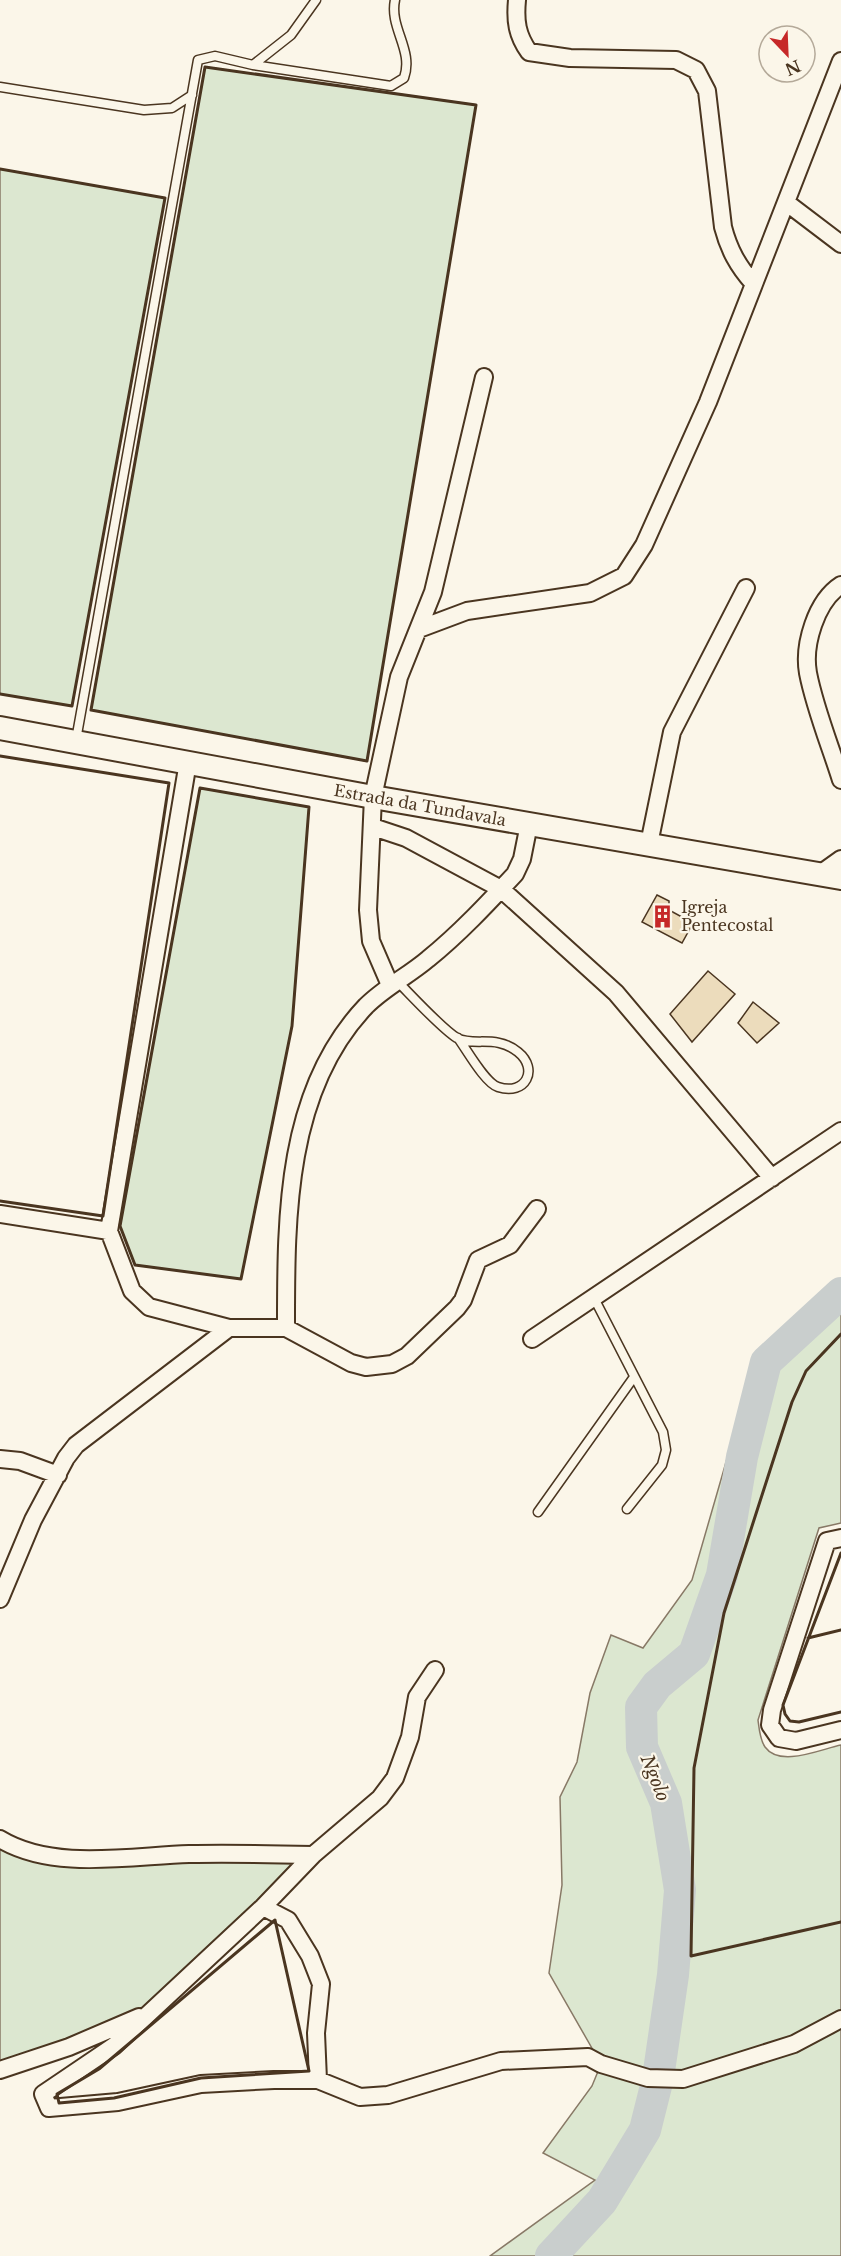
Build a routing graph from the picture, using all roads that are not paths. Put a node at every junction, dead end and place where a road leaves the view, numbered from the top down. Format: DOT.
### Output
graph roads {
  1 [pos="316,0"];
  2 [pos="395,0"];
  3 [pos="517,0"];
  4 [pos="841,62"];
  5 [pos="253,66"];
  6 [pos="0,87"];
  7 [pos="192,95"];
  8 [pos="787,203"];
  9 [pos="841,244"];
  10 [pos="753,283"];
  11 [pos="484,377"];
  12 [pos="841,585"];
  13 [pos="746,588"];
  14 [pos="419,629"];
  15 [pos="0,728"];
  16 [pos="75,742"];
  17 [pos="188,762"];
  18 [pos="841,780"];
  19 [pos="373,797"];
  20 [pos="529,825"];
  21 [pos="374,827"];
  22 [pos="649,844"];
  23 [pos="841,859"];
  24 [pos="831,876"];
  25 [pos="501,889"];
  26 [pos="393,983"];
  27 [pos="458,1038"];
  28 [pos="841,1131"];
  29 [pos="772,1178"];
  30 [pos="537,1209"];
  31 [pos="0,1214"];
  32 [pos="109,1231"];
  33 [pos="594,1298"];
  34 [pos="286,1328"];
  35 [pos="229,1329"];
  36 [pos="532,1339"];
  37 [pos="634,1377"];
  38 [pos="0,1459"];
  39 [pos="58,1475"];
  40 [pos="627,1509"];
  41 [pos="538,1512"];
  42 [pos="841,1538"];
  43 [pos="0,1599"];
  44 [pos="435,1670"];
  45 [pos="841,1730"];
  46 [pos="0,1839"];
  47 [pos="313,1855"];
  48 [pos="263,1907"];
  49 [pos="150,2012"];
  50 [pos="841,2019"];
  51 [pos="0,2070"];
  52 [pos="318,2080"];
  1 -- 5 [label="lane"];
  2 -- 5 [label="lane"];
  3 -- 10 [label="street"];
  4 -- 8 [label="street"];
  5 -- 7 [label="lane"];
  6 -- 7 [label="lane"];
  7 -- 16 [label="lane"];
  8 -- 9 [label="street"];
  8 -- 10 [label="street"];
  10 -- 14 [label="street"];
  11 -- 14 [label="street"];
  12 -- 18 [label="street"];
  13 -- 22 [label="street"];
  14 -- 19 [label="street"];
  15 -- 16 [label="main road, Estrada da Tundavala"];
  16 -- 17 [label="main road, Estrada da Tundavala"];
  17 -- 19 [label="main road, Estrada da Tundavala"];
  17 -- 32 [label="street"];
  19 -- 20 [label="main road, Estrada da Tundavala"];
  19 -- 21 [label="street"];
  20 -- 22 [label="main road, Estrada da Tundavala"];
  20 -- 25 [label="street"];
  21 -- 25 [label="street"];
  21 -- 26 [label="street"];
  22 -- 24 [label="main road, Estrada da Tundavala"];
  23 -- 24 [label="street"];
  25 -- 26 [label="street"];
  25 -- 29 [label="street"];
  26 -- 27 [label="lane"];
  26 -- 34 [label="street"];
  27 -- 27 [label="lane"];
  28 -- 29 [label="street"];
  29 -- 33 [label="street"];
  30 -- 34 [label="street"];
  31 -- 32 [label="street"];
  32 -- 35 [label="street"];
  33 -- 36 [label="street"];
  33 -- 37 [label="lane"];
  34 -- 35 [label="street"];
  35 -- 39 [label="street"];
  37 -- 40 [label="lane"];
  37 -- 41 [label="lane"];
  38 -- 39 [label="street"];
  39 -- 43 [label="street"];
  42 -- 45 [label="street"];
  44 -- 47 [label="street"];
  46 -- 47 [label="street"];
  47 -- 48 [label="street"];
  48 -- 49 [label="street"];
  48 -- 52 [label="street"];
  49 -- 51 [label="street"];
  49 -- 52 [label="street"];
  50 -- 52 [label="street"];
}
